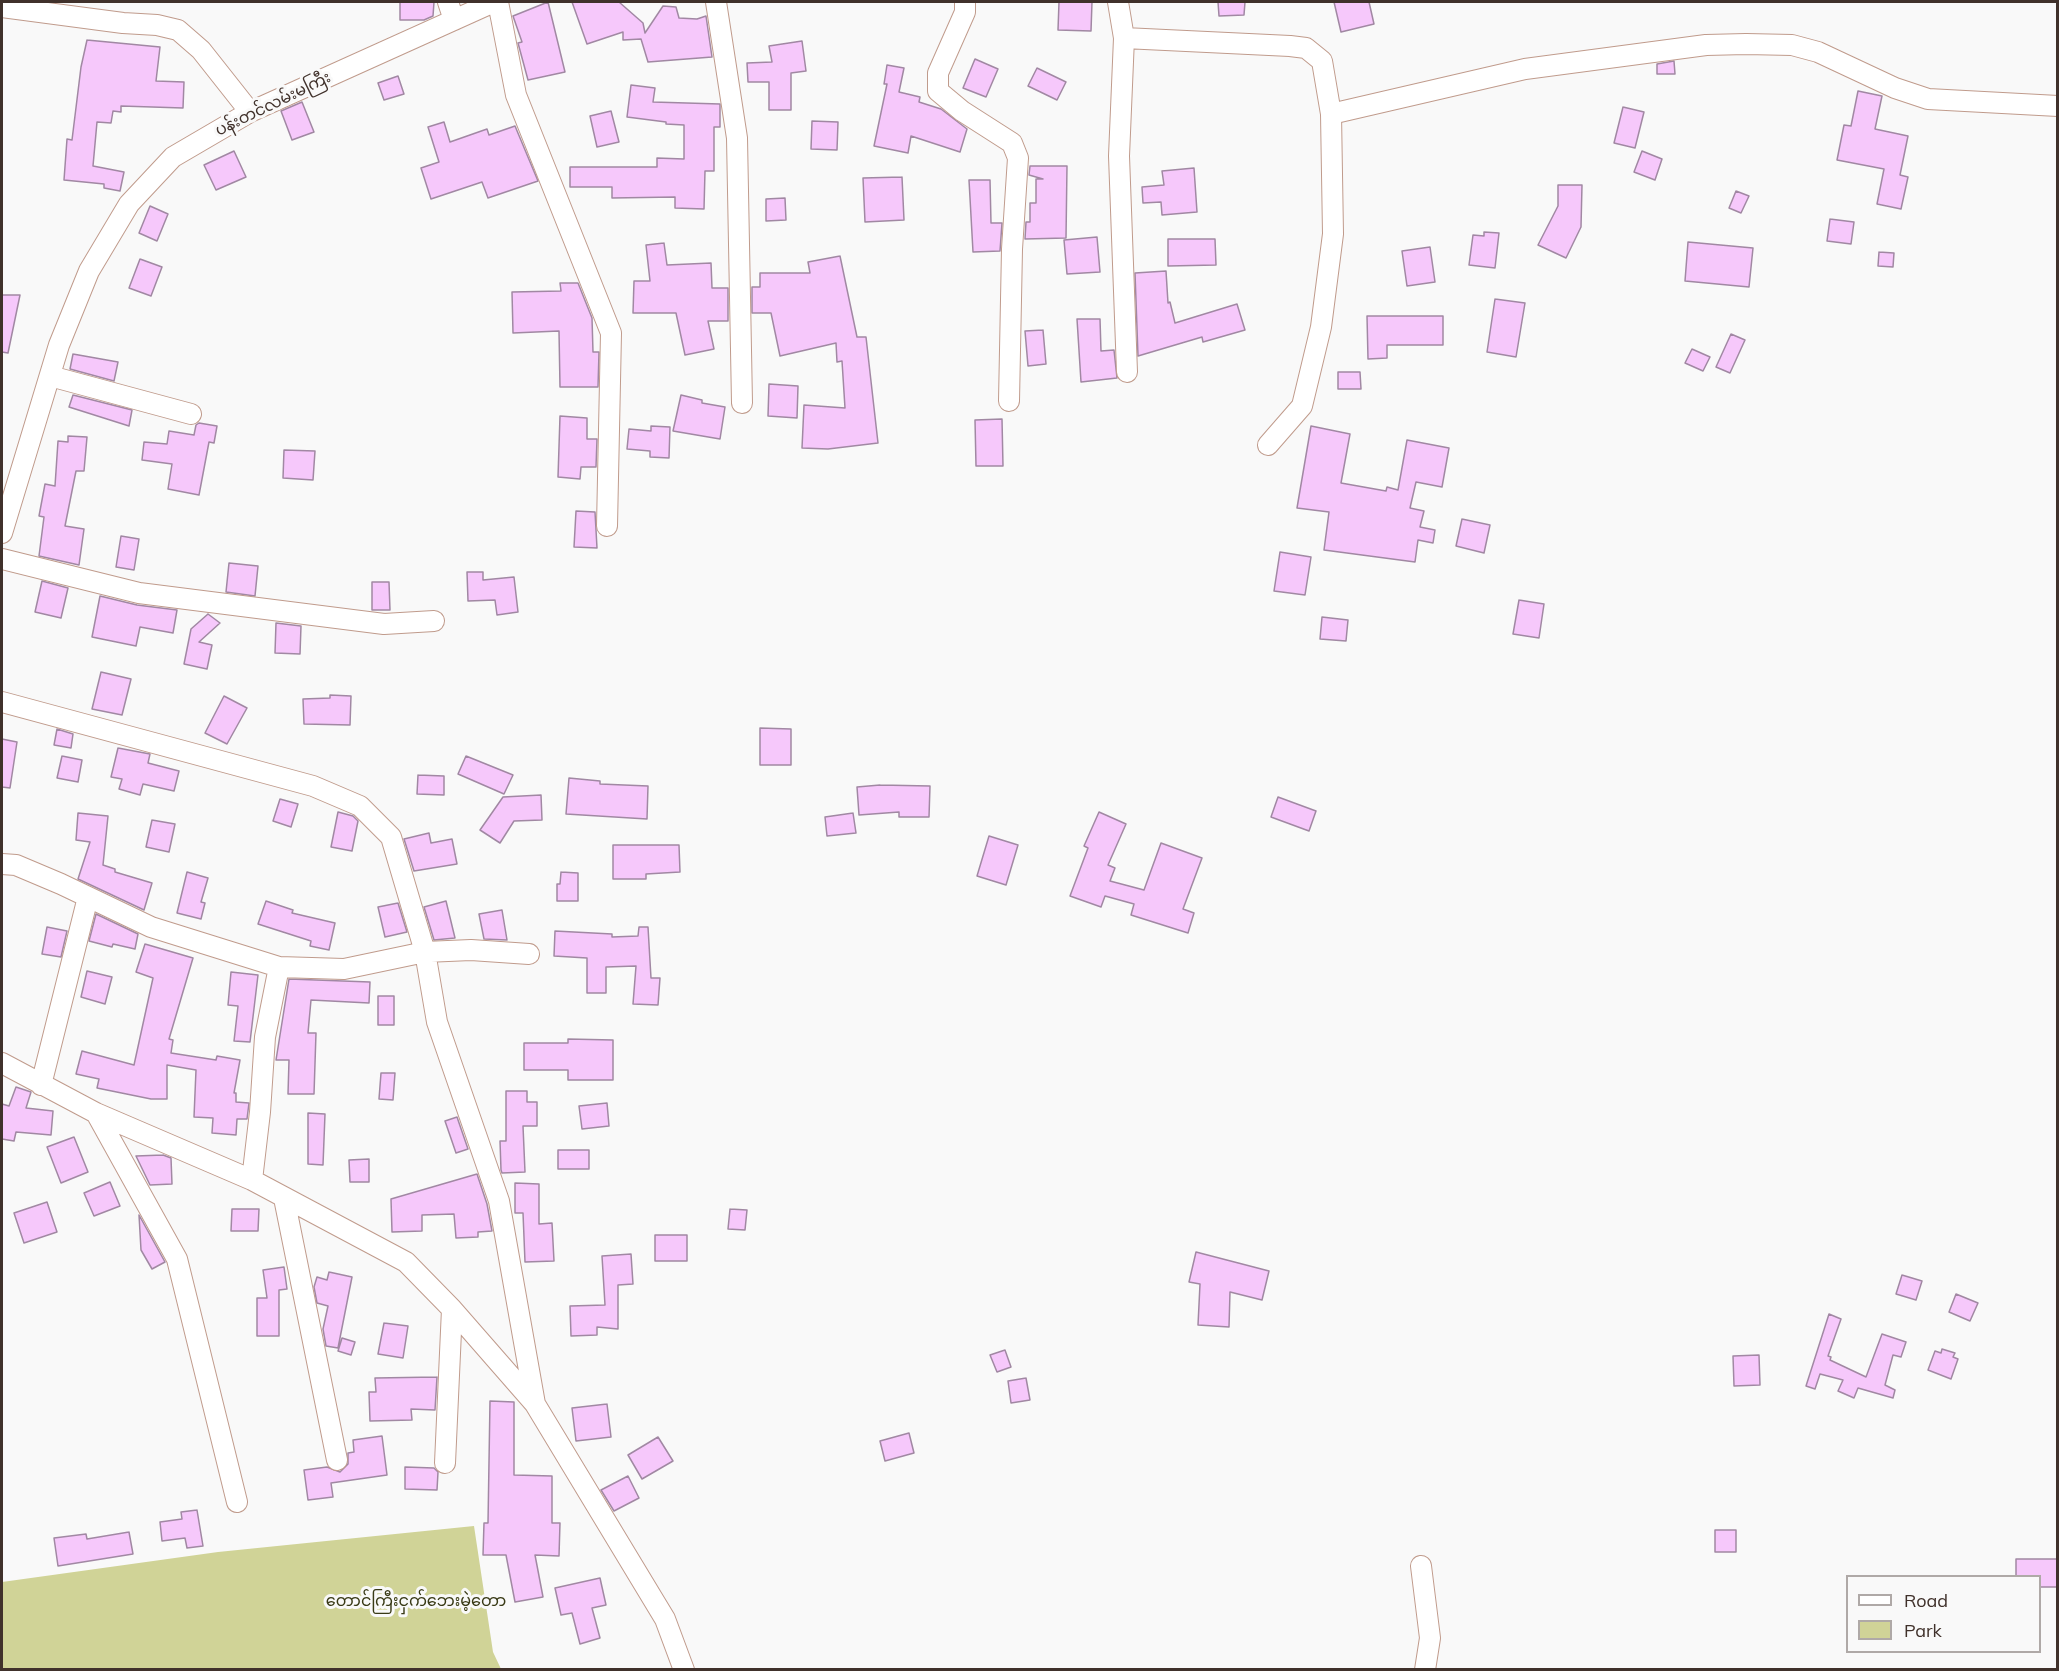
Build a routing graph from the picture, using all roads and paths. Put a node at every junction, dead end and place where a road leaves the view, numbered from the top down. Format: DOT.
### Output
graph roads {
  1 [pos="496,2"];
  2 [pos="716,2"];
  3 [pos="965,2"];
  4 [pos="1118,2"];
  5 [pos="2,7"];
  6 [pos="451,10"];
  7 [pos="1124,38"];
  8 [pos="2058,106"];
  9 [pos="250,112"];
  10 [pos="1331,114"];
  11 [pos="1127,372"];
  12 [pos="50,376"];
  13 [pos="1009,401"];
  14 [pos="742,403"];
  15 [pos="191,414"];
  16 [pos="1268,445"];
  17 [pos="607,526"];
  18 [pos="2,533"];
  19 [pos="2,559"];
  20 [pos="434,621"];
  21 [pos="2,702"];
  22 [pos="2,864"];
  23 [pos="88,897"];
  24 [pos="425,952"];
  25 [pos="530,954"];
  26 [pos="279,967"];
  27 [pos="2,1063"];
  28 [pos="41,1085"];
  29 [pos="96,1113"];
  30 [pos="252,1180"];
  31 [pos="284,1198"];
  32 [pos="452,1309"];
  33 [pos="535,1404"];
  34 [pos="337,1460"];
  35 [pos="445,1463"];
  36 [pos="237,1502"];
  37 [pos="1421,1566"];
  38 [pos="684,1670"];
  39 [pos="1425,1670"];
  1 -- 6 [label="street, ပန်းတင်လမ်းမကြီး"];
  1 -- 17 [label="street"];
  2 -- 14 [label="street"];
  3 -- 13 [label="street"];
  4 -- 7 [label="street"];
  5 -- 9 [label="street"];
  6 -- 9 [label="street, ပန်းတင်လမ်းမကြီး"];
  7 -- 10 [label="street"];
  7 -- 11 [label="street"];
  8 -- 10 [label="street"];
  9 -- 12 [label="street, ပန်းတင်လမ်းမကြီး"];
  10 -- 16 [label="street"];
  12 -- 15 [label="street"];
  12 -- 18 [label="street, ပန်းတင်လမ်းမကြီး"];
  19 -- 20 [label="street"];
  21 -- 24 [label="street"];
  22 -- 23 [label="street"];
  23 -- 26 [label="street"];
  23 -- 28 [label="street"];
  24 -- 25 [label="street"];
  24 -- 26 [label="street"];
  24 -- 33 [label="street"];
  26 -- 30 [label="street"];
  27 -- 28 [label="street"];
  28 -- 29 [label="street"];
  29 -- 30 [label="street"];
  29 -- 36 [label="street"];
  30 -- 31 [label="street"];
  31 -- 32 [label="street"];
  31 -- 34 [label="street"];
  32 -- 33 [label="street"];
  32 -- 35 [label="street"];
  33 -- 38 [label="street"];
  37 -- 39 [label="street"];
}
